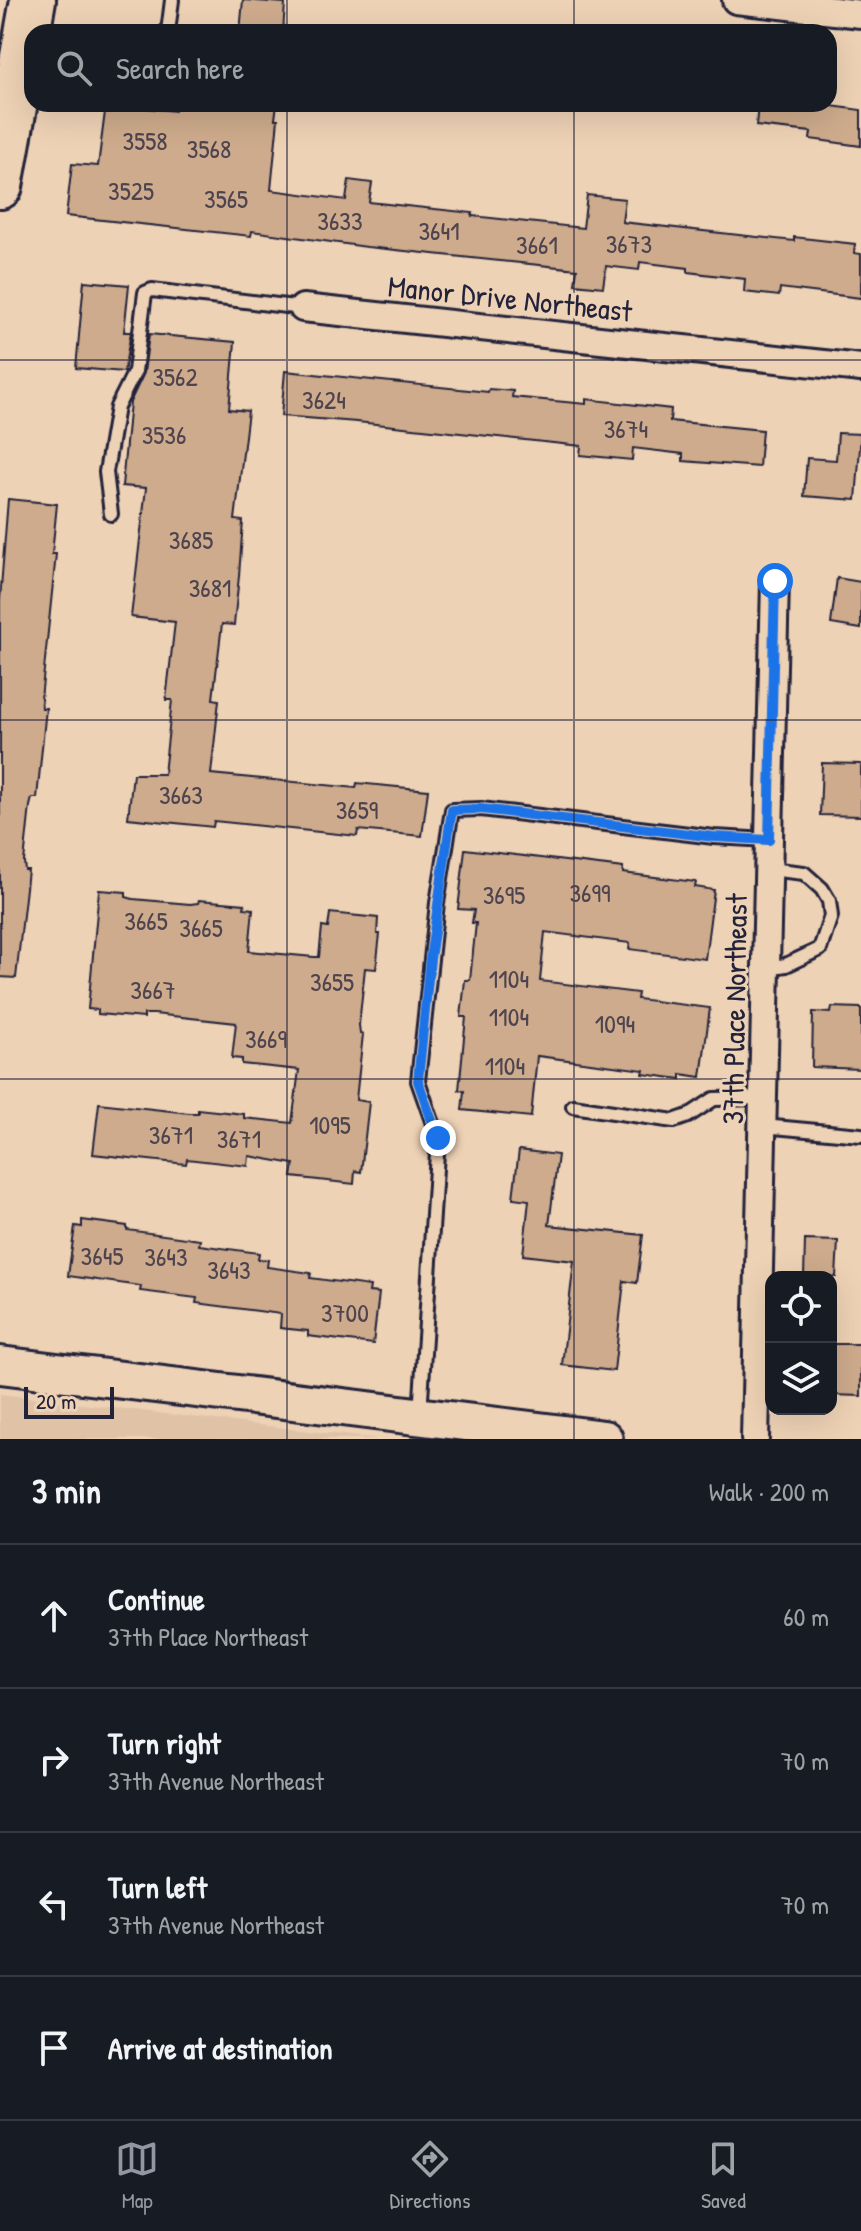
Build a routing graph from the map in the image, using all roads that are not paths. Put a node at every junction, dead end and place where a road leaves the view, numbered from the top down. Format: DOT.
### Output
graph roads {
  1 [pos="33,0"];
  2 [pos="172,0"];
  3 [pos="736,0"];
  4 [pos="861,14"];
  5 [pos="29,24"];
  6 [pos="169,24"];
  7 [pos="24,51"];
  8 [pos="0,186"];
  9 [pos="303,308"];
  10 [pos="861,368"];
  11 [pos="111,514"];
  12 [pos="775,581"];
  13 [pos="769,840"];
  14 [pos="769,869"];
  15 [pos="767,968"];
  16 [pos="764,1098"];
  17 [pos="573,1106"];
  18 [pos="763,1126"];
  19 [pos="861,1135"];
  20 [pos="0,1365"];
  21 [pos="420,1417"];
  22 [pos="604,1439"];
  23 [pos="755,1439"];
  1 -- 5 [label="highway"];
  2 -- 6 [label="lane"];
  3 -- 4 [label="street"];
  7 -- 8 [label="highway"];
  9 -- 10 [label="street, Manor Drive Northeast"];
  9 -- 11 [label="lane, Manor Drive Northeast"];
  12 -- 13 [label="street, 37th Place Northeast"];
  13 -- 14 [label="street, 37th Place Northeast"];
  13 -- 21 [label="lane"];
  14 -- 15 [label="street, 37th Place Northeast"];
  14 -- 15 [label="lane"];
  15 -- 16 [label="street, 37th Place Northeast"];
  16 -- 17 [label="lane"];
  16 -- 18 [label="street, 37th Place Northeast"];
  18 -- 19 [label="lane"];
  18 -- 23 [label="street, 37th Place Northeast"];
  20 -- 21 [label="street"];
  21 -- 22 [label="street"];
}
